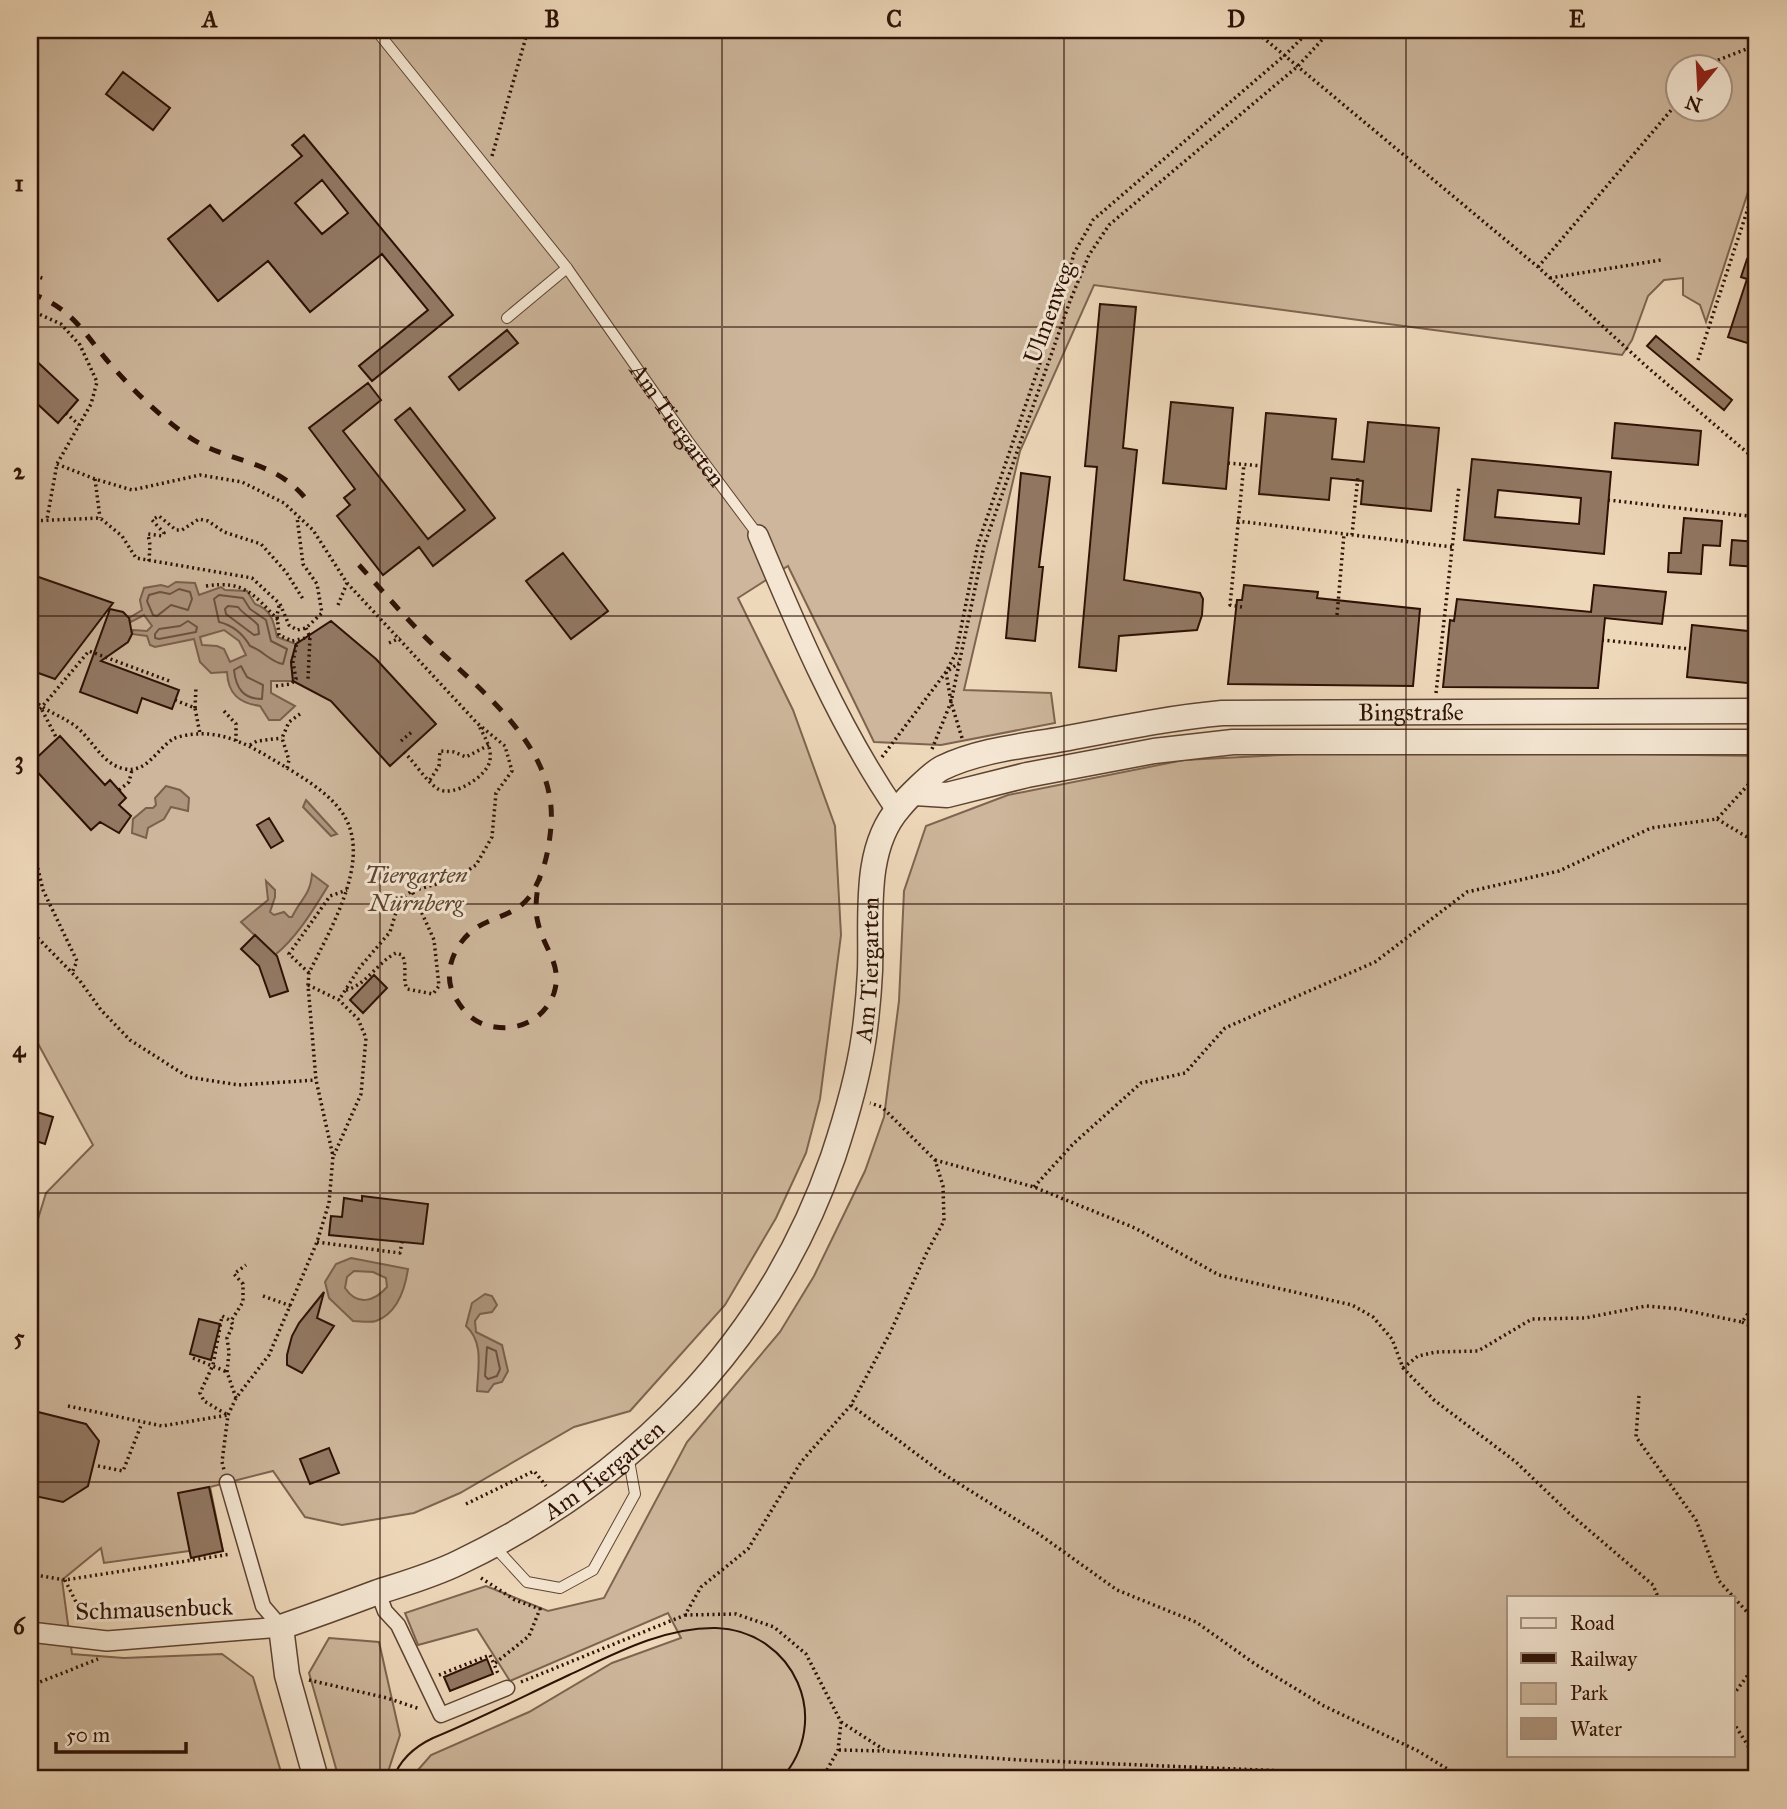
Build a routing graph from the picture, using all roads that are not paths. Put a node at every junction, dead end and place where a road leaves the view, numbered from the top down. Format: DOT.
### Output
graph roads {
  1 [pos="376,30"];
  2 [pos="567,268"];
  3 [pos="507,318"];
  4 [pos="758,535"];
  5 [pos="1757,712"];
  6 [pos="1068,738"];
  7 [pos="1757,741"];
  8 [pos="1072,767"];
  9 [pos="915,793"];
  10 [pos="897,810"];
  11 [pos="628,1455"];
  12 [pos="228,1482"];
  13 [pos="492,1545"];
  14 [pos="378,1592"];
  15 [pos="281,1627"];
  16 [pos="30,1632"];
  17 [pos="507,1688"];
  18 [pos="316,1779"];
  1 -- 2 [label="lane, Am Tiergarten"];
  2 -- 3 [label="lane"];
  2 -- 4 [label="lane, Am Tiergarten"];
  4 -- 10 [label="street, Am Tiergarten"];
  5 -- 6 [label="street, Bingstraße"];
  6 -- 8 [label="street"];
  6 -- 9 [label="street, Bingstraße"];
  7 -- 8 [label="street, Bingstraße"];
  8 -- 9 [label="street, Bingstraße"];
  9 -- 10 [label="street, Bingstraße"];
  10 -- 11 [label="street, Am Tiergarten"];
  11 -- 13 [label="street, Am Tiergarten"];
  11 -- 13 [label="lane"];
  12 -- 15 [label="street"];
  13 -- 14 [label="street, Am Tiergarten"];
  14 -- 15 [label="street, Am Tiergarten"];
  14 -- 17 [label="street"];
  15 -- 16 [label="street, Schmausenbuck"];
  15 -- 18 [label="street"];
}
